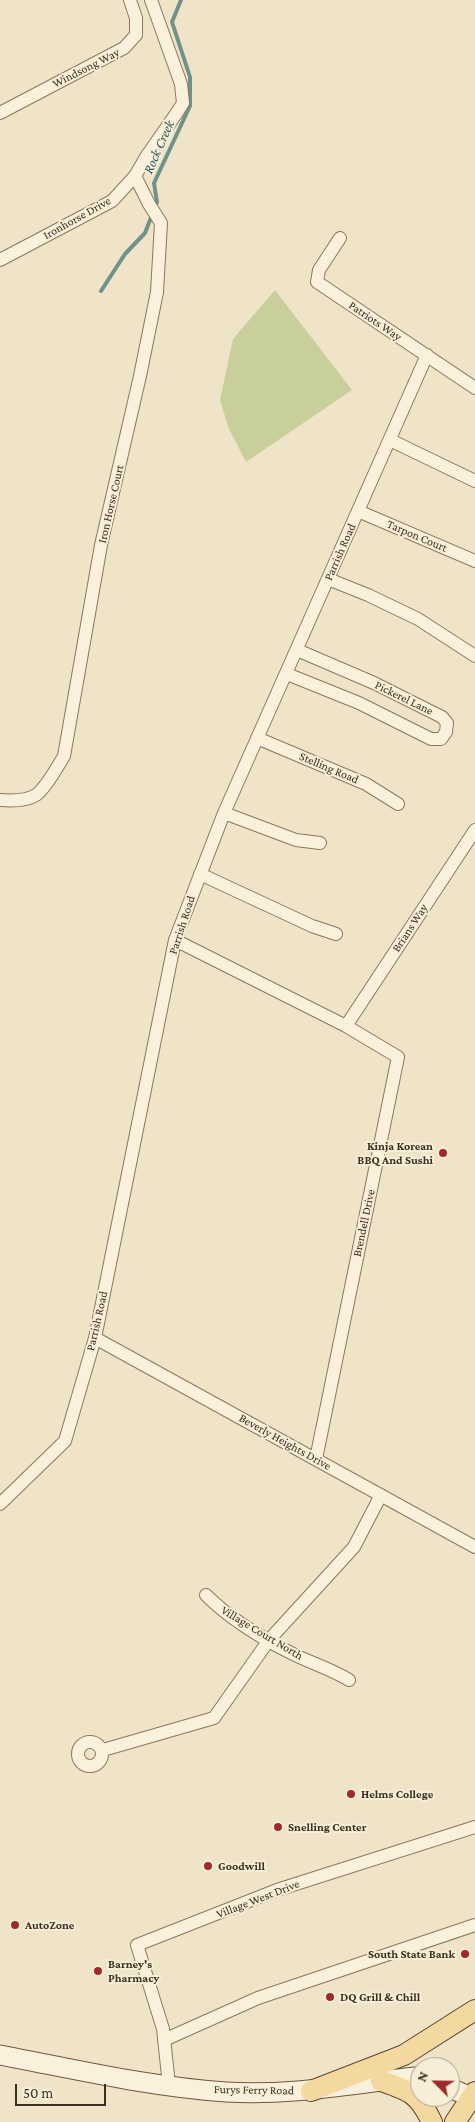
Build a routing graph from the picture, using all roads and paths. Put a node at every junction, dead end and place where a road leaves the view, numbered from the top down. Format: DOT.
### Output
graph roads {
  1 [pos="130,0"];
  2 [pos="151,0"];
  3 [pos="0,113"];
  4 [pos="135,176"];
  5 [pos="340,238"];
  6 [pos="0,260"];
  7 [pos="426,355"];
  8 [pos="475,388"];
  9 [pos="390,440"];
  10 [pos="475,481"];
  11 [pos="358,511"];
  12 [pos="475,561"];
  13 [pos="328,579"];
  14 [pos="297,650"];
  15 [pos="475,656"];
  16 [pos="287,674"];
  17 [pos="257,738"];
  18 [pos="0,800"];
  19 [pos="398,804"];
  20 [pos="224,812"];
  21 [pos="475,830"];
  22 [pos="320,843"];
  23 [pos="200,874"];
  24 [pos="336,934"];
  25 [pos="175,940"];
  26 [pos="346,1026"];
  27 [pos="95,1338"];
  28 [pos="316,1459"];
  29 [pos="381,1495"];
  30 [pos="0,1504"];
  31 [pos="475,1547"];
  32 [pos="206,1595"];
  33 [pos="269,1640"];
  34 [pos="349,1680"];
  35 [pos="103,1750"];
  36 [pos="475,1827"];
  37 [pos="475,1925"];
  38 [pos="475,2010"];
  39 [pos="164,2040"];
  40 [pos="0,2055"];
  41 [pos="410,2079"];
  42 [pos="381,2081"];
  43 [pos="169,2085"];
  44 [pos="311,2091"];
  45 [pos="460,2091"];
  46 [pos="474,2096"];
  47 [pos="432,2122"];
  48 [pos="455,2122"];
  1 -- 3 [label="street, Windsong Way"];
  2 -- 4 [label="street, Ironhorse Drive"];
  4 -- 6 [label="street, Ironhorse Drive"];
  4 -- 18 [label="street, Iron Horse Court"];
  5 -- 7 [label="street, Patriots Way"];
  7 -- 8 [label="street, Patriots Way"];
  7 -- 9 [label="street, Parrish Road"];
  9 -- 10 [label="street"];
  9 -- 11 [label="street, Parrish Road"];
  11 -- 12 [label="street, Tarpon Court"];
  11 -- 13 [label="street, Parrish Road"];
  13 -- 14 [label="street, Parrish Road"];
  13 -- 15 [label="street"];
  14 -- 16 [label="street, Parrish Road"];
  14 -- 16 [label="street, Pickerel Lane"];
  16 -- 17 [label="street, Parrish Road"];
  17 -- 19 [label="street, Stelling Road"];
  17 -- 20 [label="street, Parrish Road"];
  20 -- 22 [label="street"];
  20 -- 23 [label="street, Parrish Road"];
  21 -- 26 [label="street, Brians Way"];
  23 -- 24 [label="street"];
  23 -- 25 [label="street, Parrish Road"];
  25 -- 26 [label="street, Brendell Drive"];
  25 -- 27 [label="street, Parrish Road"];
  26 -- 28 [label="street, Brendell Drive"];
  27 -- 28 [label="street, Beverly Heights Drive"];
  27 -- 30 [label="street, Parrish Road"];
  28 -- 29 [label="street, Beverly Heights Drive"];
  29 -- 31 [label="street, Beverly Heights Drive"];
  29 -- 33 [label="street"];
  32 -- 33 [label="street, Village Court North"];
  33 -- 34 [label="street, Village Court North"];
  33 -- 35 [label="street"];
  36 -- 39 [label="street, Village West Drive"];
  37 -- 39 [label="street"];
  38 -- 44 [label="main road"];
  39 -- 43 [label="street, Village West Drive"];
  40 -- 43 [label="main road, Furys Ferry Road"];
  41 -- 42 [label="main road, Furys Ferry Road"];
  42 -- 44 [label="main road, Furys Ferry Road"];
  42 -- 47 [label="main road"];
  43 -- 44 [label="main road, Furys Ferry Road"];
  45 -- 46 [label="main road"];
  46 -- 48 [label="main road"];
}
